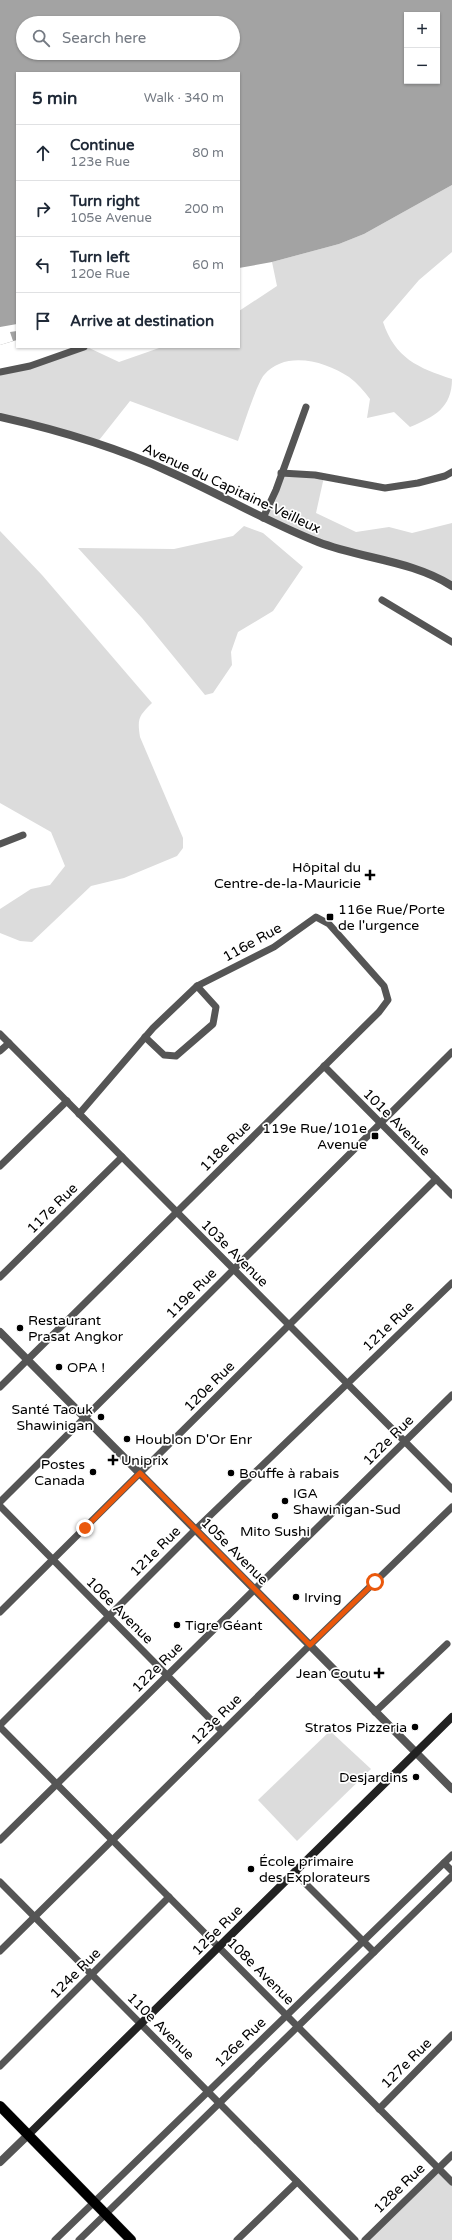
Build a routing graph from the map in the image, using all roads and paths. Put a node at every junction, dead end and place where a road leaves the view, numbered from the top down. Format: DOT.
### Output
graph roads {
  1 [pos="81,348"];
  2 [pos="0,372"];
  3 [pos="306,407"];
  4 [pos="0,417"];
  5 [pos="452,472"];
  6 [pos="281,473"];
  7 [pos="263,518"];
  8 [pos="452,586"];
  9 [pos="382,600"];
  10 [pos="452,642"];
  11 [pos="23,835"];
  12 [pos="0,844"];
  13 [pos="316,917"];
  14 [pos="197,986"];
  15 [pos="0,1034"];
  16 [pos="144,1037"];
  17 [pos="9,1043"];
  18 [pos="0,1051"];
  19 [pos="452,1052"];
  20 [pos="324,1066"];
  21 [pos="67,1101"];
  22 [pos="79,1114"];
  23 [pos="380,1122"];
  24 [pos="122,1157"];
  25 [pos="0,1166"];
  26 [pos="436,1179"];
  27 [pos="452,1195"];
  28 [pos="177,1212"];
  29 [pos="233,1269"];
  30 [pos="0,1277"];
  31 [pos="452,1283"];
  32 [pos="289,1325"];
  33 [pos="0,1332"];
  34 [pos="28,1360"];
  35 [pos="347,1384"];
  36 [pos="0,1387"];
  37 [pos="452,1395"];
  38 [pos="84,1417"];
  39 [pos="405,1442"];
  40 [pos="140,1473"];
  41 [pos="452,1489"];
  42 [pos="0,1502"];
  43 [pos="0,1506"];
  44 [pos="452,1507"];
  45 [pos="195,1530"];
  46 [pos="53,1560"];
  47 [pos="255,1590"];
  48 [pos="0,1612"];
  49 [pos="108,1616"];
  50 [pos="448,1644"];
  51 [pos="310,1645"];
  52 [pos="167,1676"];
  53 [pos="376,1712"];
  54 [pos="452,1717"];
  55 [pos="0,1726"];
  56 [pos="222,1731"];
  57 [pos="416,1753"];
  58 [pos="57,1784"];
  59 [pos="452,1789"];
  60 [pos="0,1840"];
  61 [pos="112,1840"];
  62 [pos="452,1855"];
  63 [pos="444,1863"];
  64 [pos="452,1871"];
  65 [pos="294,1872"];
  66 [pos="452,1876"];
  67 [pos="0,1882"];
  68 [pos="169,1897"];
  69 [pos="35,1917"];
  70 [pos="363,1941"];
  71 [pos="218,1947"];
  72 [pos="0,1951"];
  73 [pos="374,1952"];
  74 [pos="92,1975"];
  75 [pos="286,2016"];
  76 [pos="140,2024"];
  77 [pos="297,2027"];
  78 [pos="452,2035"];
  79 [pos="0,2066"];
  80 [pos="208,2092"];
  81 [pos="219,2103"];
  82 [pos="0,2106"];
  83 [pos="379,2109"];
  84 [pos="28,2135"];
  85 [pos="452,2155"];
  86 [pos="0,2162"];
  87 [pos="438,2168"];
  88 [pos="297,2182"];
  89 [pos="452,2182"];
  90 [pos="94,2202"];
  91 [pos="106,2214"];
  92 [pos="55,2240"];
  93 [pos="78,2240"];
  94 [pos="131,2240"];
  95 [pos="237,2240"];
  96 [pos="355,2240"];
  97 [pos="365,2240"];
  1 -- 2 [label="street"];
  3 -- 6 [label="street"];
  4 -- 7 [label="street, Avenue du Capitaine-Veilleux"];
  5 -- 6 [label="street"];
  6 -- 7 [label="street"];
  7 -- 8 [label="street, Avenue du Capitaine-Veilleux"];
  9 -- 10 [label="street"];
  11 -- 12 [label="street"];
  13 -- 14 [label="street, 116e Rue"];
  13 -- 20 [label="street, 118e Rue"];
  14 -- 16 [label="street, 116e Rue"];
  14 -- 16 [label="street"];
  15 -- 17 [label="street, 103e Avenue"];
  16 -- 22 [label="street, 116e Rue"];
  17 -- 18 [label="street"];
  17 -- 21 [label="street, 103e Avenue"];
  19 -- 23 [label="street, 119e Rue"];
  20 -- 23 [label="street, 101e Avenue"];
  20 -- 28 [label="street, 118e Rue"];
  21 -- 22 [label="street, 103e Avenue"];
  21 -- 25 [label="street"];
  22 -- 24 [label="street, 103e Avenue"];
  23 -- 26 [label="street, 101e Avenue"];
  23 -- 29 [label="street, 119e Rue"];
  24 -- 28 [label="street, 103e Avenue"];
  24 -- 30 [label="street, 117e Rue"];
  26 -- 27 [label="street, 101e Avenue"];
  26 -- 32 [label="street, 120e Rue"];
  28 -- 29 [label="street, 103e Avenue"];
  28 -- 34 [label="street, 118e Rue"];
  29 -- 32 [label="street, 103e Avenue"];
  29 -- 38 [label="street, 119e Rue"];
  31 -- 35 [label="street, 121e Rue"];
  32 -- 35 [label="street, 103e Avenue"];
  32 -- 40 [label="street, 120e Rue"];
  33 -- 34 [label="street, 105e Avenue"];
  34 -- 36 [label="street, 118e Rue"];
  34 -- 38 [label="street, 105e Avenue"];
  35 -- 39 [label="street, 103e Avenue"];
  35 -- 45 [label="street, 121e Rue"];
  37 -- 39 [label="street, 122e Rue"];
  38 -- 40 [label="street, 105e Avenue"];
  38 -- 42 [label="street, 119e Rue"];
  39 -- 41 [label="street, 103e Avenue"];
  39 -- 47 [label="street, 122e Rue"];
  40 -- 45 [label="street, 105e Avenue"];
  40 -- 46 [label="street, 120e Rue"];
  43 -- 46 [label="street, 106e Avenue"];
  44 -- 51 [label="street, 123e Rue"];
  45 -- 47 [label="street, 105e Avenue"];
  45 -- 49 [label="street, 121e Rue"];
  46 -- 48 [label="street, 120e Rue"];
  46 -- 49 [label="street, 106e Avenue"];
  47 -- 51 [label="street, 105e Avenue"];
  47 -- 52 [label="street, 122e Rue"];
  49 -- 52 [label="street, 106e Avenue"];
  49 -- 55 [label="street, 121e Rue"];
  50 -- 53 [label="street"];
  51 -- 53 [label="street, 105e Avenue"];
  51 -- 56 [label="street, 123e Rue"];
  52 -- 56 [label="street, 106e Avenue"];
  52 -- 58 [label="street, 122e Rue"];
  53 -- 57 [label="street, 105e Avenue"];
  54 -- 57 [label="main road, 125e Rue"];
  55 -- 58 [label="street, 108e Avenue"];
  56 -- 61 [label="street, 123e Rue"];
  57 -- 59 [label="street, 105e Avenue"];
  57 -- 65 [label="main road, 125e Rue"];
  58 -- 60 [label="street, 122e Rue"];
  58 -- 61 [label="street, 108e Avenue"];
  61 -- 68 [label="street, 108e Avenue"];
  61 -- 69 [label="street, 123e Rue"];
  62 -- 63 [label="street, 126e Rue"];
  63 -- 64 [label="street"];
  63 -- 70 [label="street, 126e Rue"];
  65 -- 70 [label="street"];
  65 -- 71 [label="main road, 125e Rue"];
  66 -- 73 [label="street, 126e Rue"];
  67 -- 69 [label="street, 110e Avenue"];
  68 -- 71 [label="street, 108e Avenue"];
  68 -- 74 [label="street, 124e Rue"];
  69 -- 72 [label="street, 123e Rue"];
  69 -- 74 [label="street, 110e Avenue"];
  70 -- 73 [label="street"];
  70 -- 75 [label="street, 126e Rue"];
  71 -- 75 [label="street, 108e Avenue"];
  71 -- 76 [label="main road, 125e Rue"];
  73 -- 77 [label="street, 126e Rue"];
  74 -- 76 [label="street, 110e Avenue"];
  74 -- 79 [label="street, 124e Rue"];
  75 -- 77 [label="street, 108e Avenue"];
  75 -- 80 [label="street, 126e Rue"];
  76 -- 80 [label="street, 110e Avenue"];
  76 -- 84 [label="main road, 125e Rue"];
  77 -- 81 [label="street, 126e Rue"];
  77 -- 83 [label="street, 108e Avenue"];
  78 -- 83 [label="street, 127e Rue"];
  80 -- 81 [label="street, 110e Avenue"];
  80 -- 90 [label="street, 126e Rue"];
  81 -- 88 [label="street, 110e Avenue"];
  81 -- 91 [label="street, 126e Rue"];
  82 -- 84 [label="main road"];
  83 -- 87 [label="street, 108e Avenue"];
  84 -- 86 [label="street, 125e Rue"];
  84 -- 90 [label="main road"];
  85 -- 87 [label="street, 128e Rue"];
  87 -- 89 [label="street, 108e Avenue"];
  87 -- 97 [label="street, 128e Rue"];
  88 -- 95 [label="street"];
  88 -- 96 [label="street, 110e Avenue"];
  90 -- 91 [label="main road"];
  90 -- 92 [label="street, 126e Rue"];
  91 -- 93 [label="street, 126e Rue"];
  91 -- 94 [label="main road"];
}
